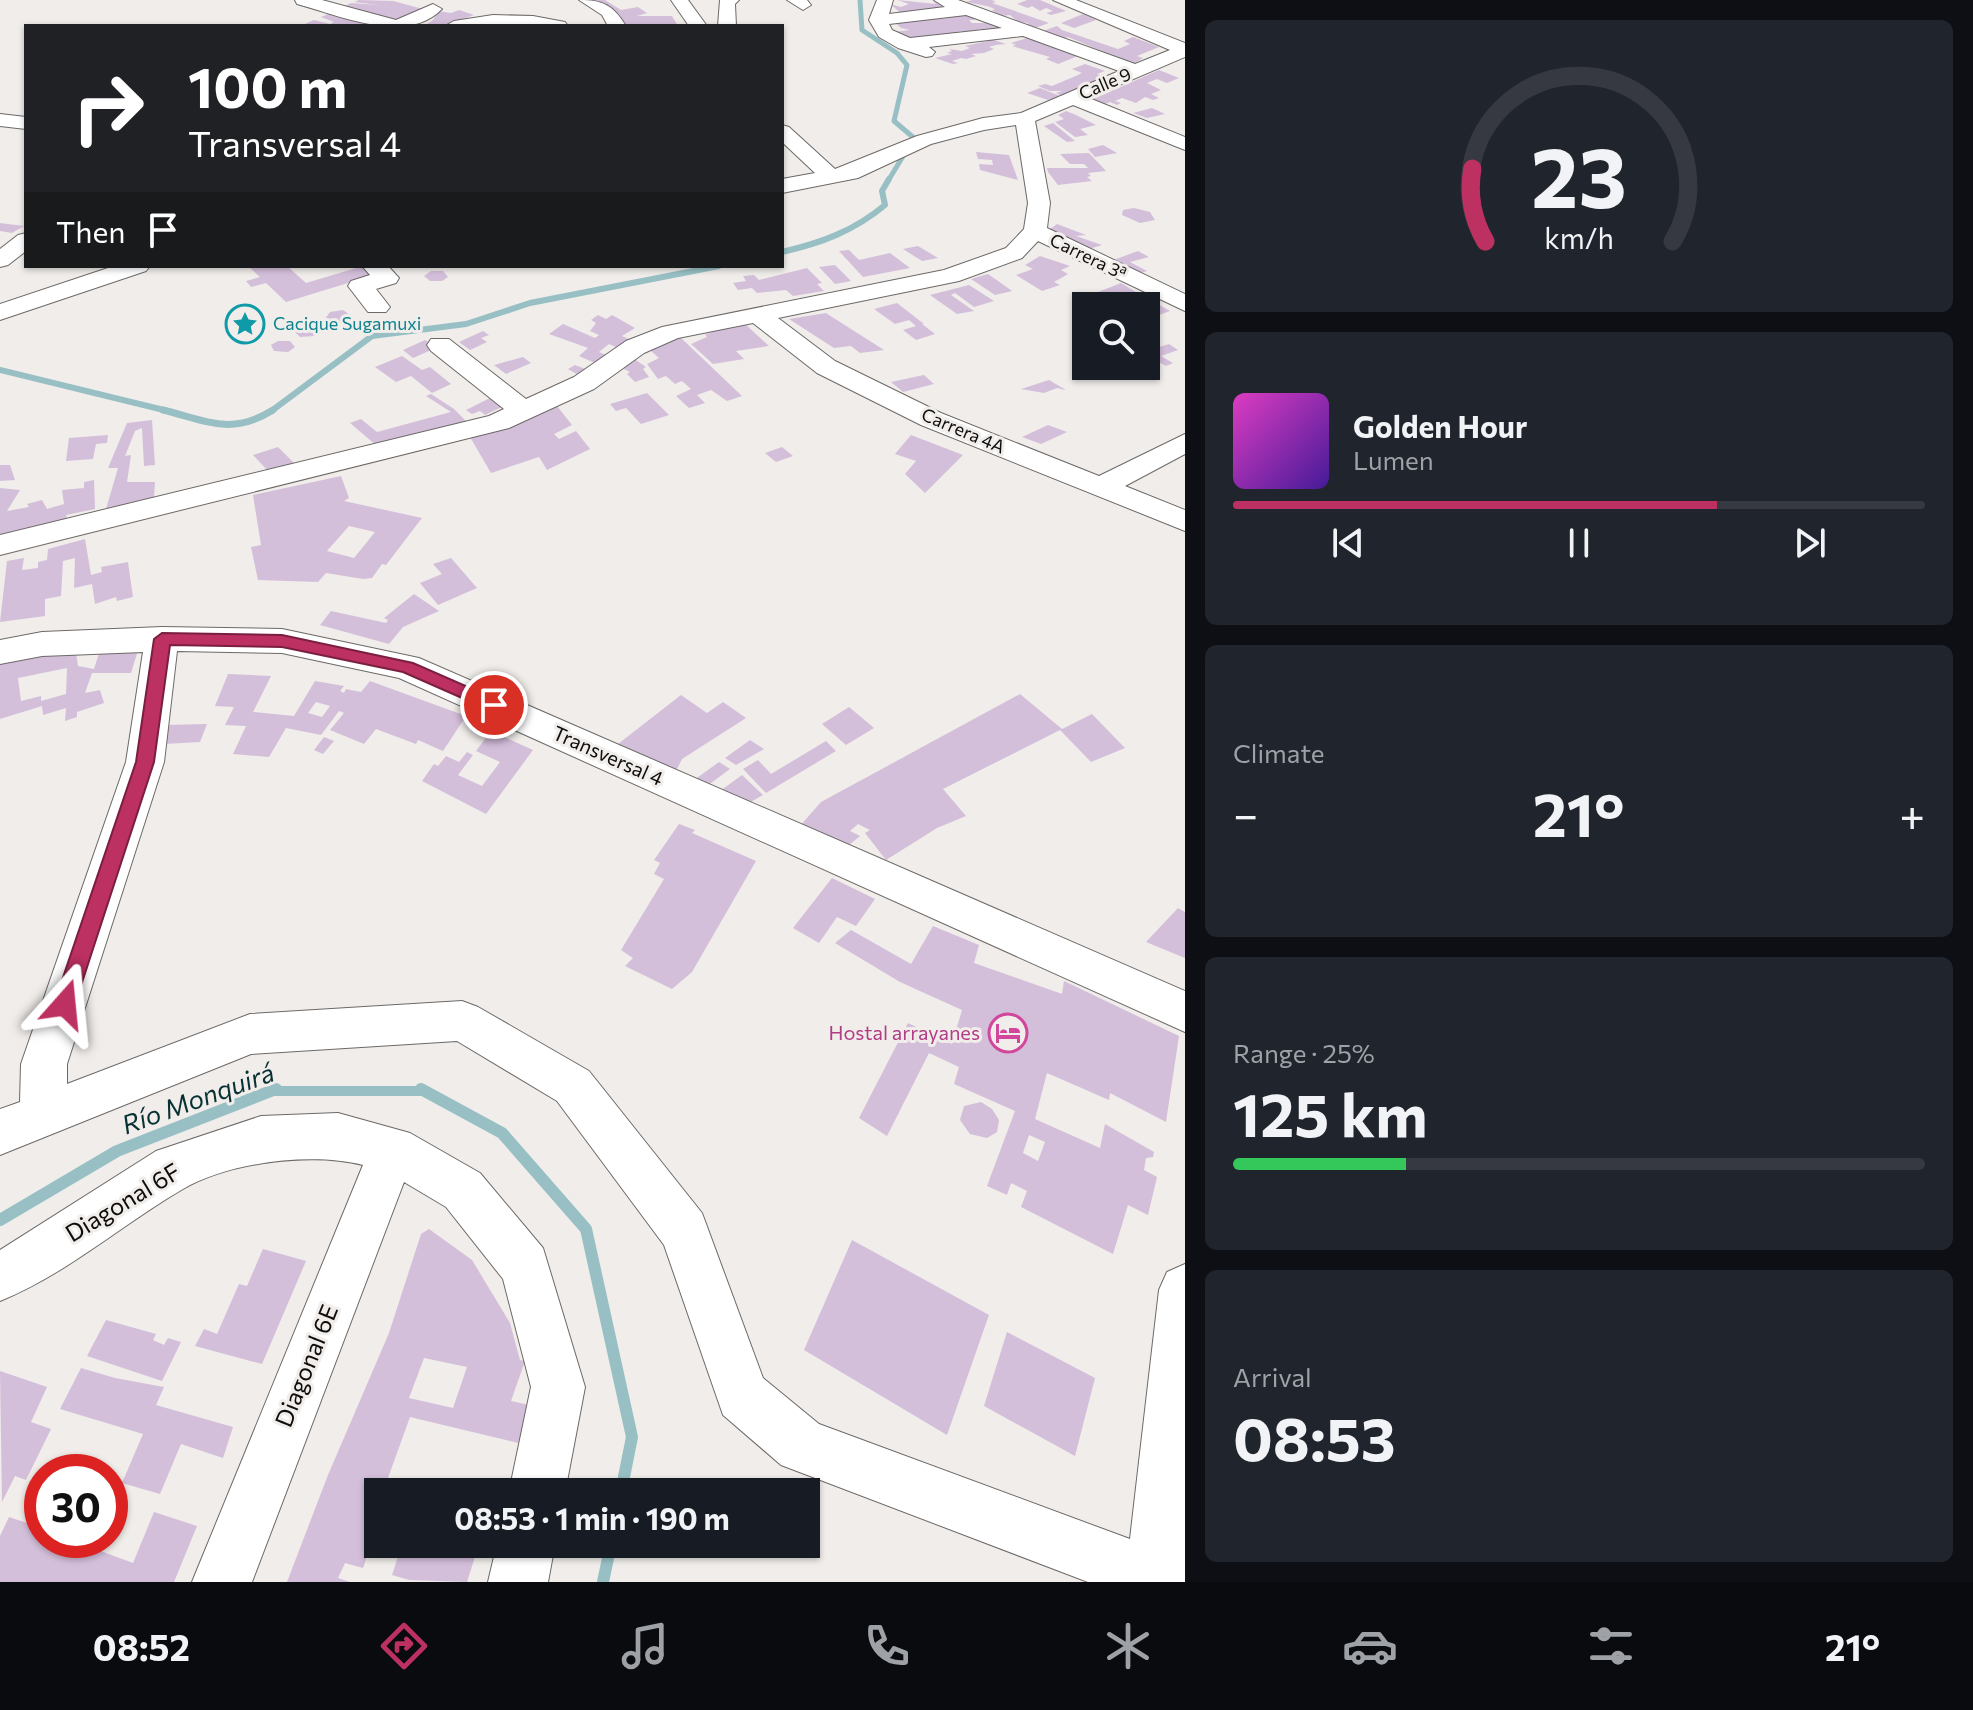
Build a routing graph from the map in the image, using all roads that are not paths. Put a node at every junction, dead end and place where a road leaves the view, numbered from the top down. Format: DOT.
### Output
graph roads {
  1 [pos="303,0"];
  2 [pos="353,0"];
  3 [pos="587,0"];
  4 [pos="679,0"];
  5 [pos="731,0"];
  6 [pos="885,0"];
  7 [pos="942,0"];
  8 [pos="1061,0"];
  9 [pos="407,2"];
  10 [pos="429,4"];
  11 [pos="333,9"];
  12 [pos="970,9"];
  13 [pos="306,20"];
  14 [pos="878,20"];
  15 [pos="390,24"];
  16 [pos="401,24"];
  17 [pos="415,24"];
  18 [pos="461,24"];
  19 [pos="550,24"];
  20 [pos="616,24"];
  21 [pos="697,24"];
  22 [pos="727,24"];
  23 [pos="1024,30"];
  24 [pos="1185,49"];
  25 [pos="1156,64"];
  26 [pos="1136,71"];
  27 [pos="1185,75"];
  28 [pos="1073,98"];
  29 [pos="1025,118"];
  30 [pos="0,120"];
  31 [pos="24,123"];
  32 [pos="784,133"];
  33 [pos="1185,144"];
  34 [pos="832,178"];
  35 [pos="784,186"];
  36 [pos="1035,231"];
  37 [pos="24,242"];
  38 [pos="0,260"];
  39 [pos="132,268"];
  40 [pos="376,268"];
  41 [pos="1185,304"];
  42 [pos="377,307"];
  43 [pos="0,312"];
  44 [pos="756,313"];
  45 [pos="440,345"];
  46 [pos="523,411"];
  47 [pos="1185,443"];
  48 [pos="1101,487"];
  49 [pos="1185,521"];
  50 [pos="0,545"];
  51 [pos="162,639"];
  52 [pos="0,652"];
  53 [pos="1185,1012"];
  54 [pos="22,1122"];
  55 [pos="393,1149"];
  56 [pos="0,1276"];
  57 [pos="1185,1290"];
  58 [pos="540,1478"];
  59 [pos="523,1558"];
  60 [pos="1158,1580"];
  61 [pos="222,1582"];
  62 [pos="518,1582"];
  1 -- 11 [label="street"];
  2 -- 11 [label="street"];
  3 -- 20 [label="street"];
  4 -- 21 [label="street"];
  5 -- 22 [label="street"];
  6 -- 14 [label="street"];
  7 -- 12 [label="street"];
  8 -- 24 [label="street"];
  9 -- 10 [label="street"];
  10 -- 16 [label="street"];
  10 -- 17 [label="street"];
  11 -- 13 [label="street"];
  11 -- 15 [label="street"];
  12 -- 14 [label="street"];
  12 -- 23 [label="street"];
  14 -- 23 [label="street"];
  18 -- 19 [label="street"];
  23 -- 26 [label="street"];
  24 -- 25 [label="street, Calle 9"];
  25 -- 26 [label="street, Calle 9"];
  25 -- 27 [label="street"];
  26 -- 28 [label="street, Calle 9"];
  28 -- 29 [label="street, Calle 9"];
  28 -- 33 [label="street"];
  29 -- 34 [label="street, Calle 9"];
  29 -- 36 [label="street"];
  30 -- 31 [label="street"];
  32 -- 34 [label="street"];
  34 -- 35 [label="street, Calle 9"];
  36 -- 41 [label="street, Carrera 3ª"];
  36 -- 44 [label="street"];
  37 -- 38 [label="street"];
  39 -- 43 [label="street"];
  40 -- 42 [label="street"];
  44 -- 46 [label="street"];
  44 -- 48 [label="street, Carrera 4A"];
  45 -- 46 [label="street"];
  46 -- 50 [label="street"];
  47 -- 48 [label="street"];
  48 -- 49 [label="street, Carrera 4A"];
  51 -- 52 [label="street, Transversal 4"];
  51 -- 53 [label="street, Transversal 4"];
  51 -- 54 [label="street"];
  54 -- 60 [label="street"];
  55 -- 56 [label="street, Diagonal 6F"];
  55 -- 58 [label="street, Diagonal 6F"];
  55 -- 61 [label="street, Diagonal 6E"];
  57 -- 60 [label="street"];
  59 -- 62 [label="street"];
}
